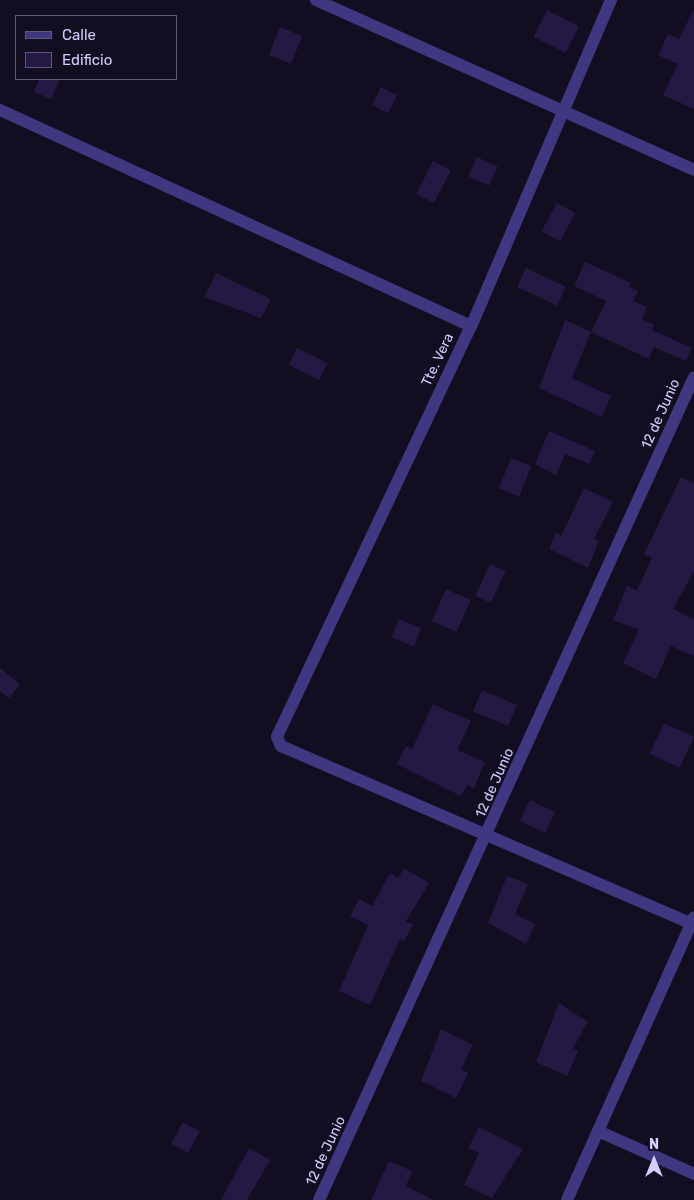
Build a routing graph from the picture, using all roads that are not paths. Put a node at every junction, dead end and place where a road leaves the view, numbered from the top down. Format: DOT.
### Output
graph roads {
  1 [pos="316,0"];
  2 [pos="611,0"];
  3 [pos="0,110"];
  4 [pos="561,111"];
  5 [pos="694,170"];
  6 [pos="471,326"];
  7 [pos="694,377"];
  8 [pos="488,834"];
  9 [pos="693,922"];
  10 [pos="598,1131"];
  11 [pos="694,1174"];
  12 [pos="319,1200"];
  13 [pos="566,1200"];
  1 -- 4 [label="street"];
  2 -- 4 [label="street, Tte. Vera"];
  3 -- 6 [label="street"];
  4 -- 5 [label="street"];
  4 -- 6 [label="street, Tte. Vera"];
  6 -- 8 [label="street, Tte. Vera"];
  7 -- 8 [label="street, 12 de Junio"];
  8 -- 9 [label="street"];
  8 -- 12 [label="street, 12 de Junio"];
  9 -- 10 [label="street"];
  10 -- 11 [label="street"];
  10 -- 13 [label="street"];
}
